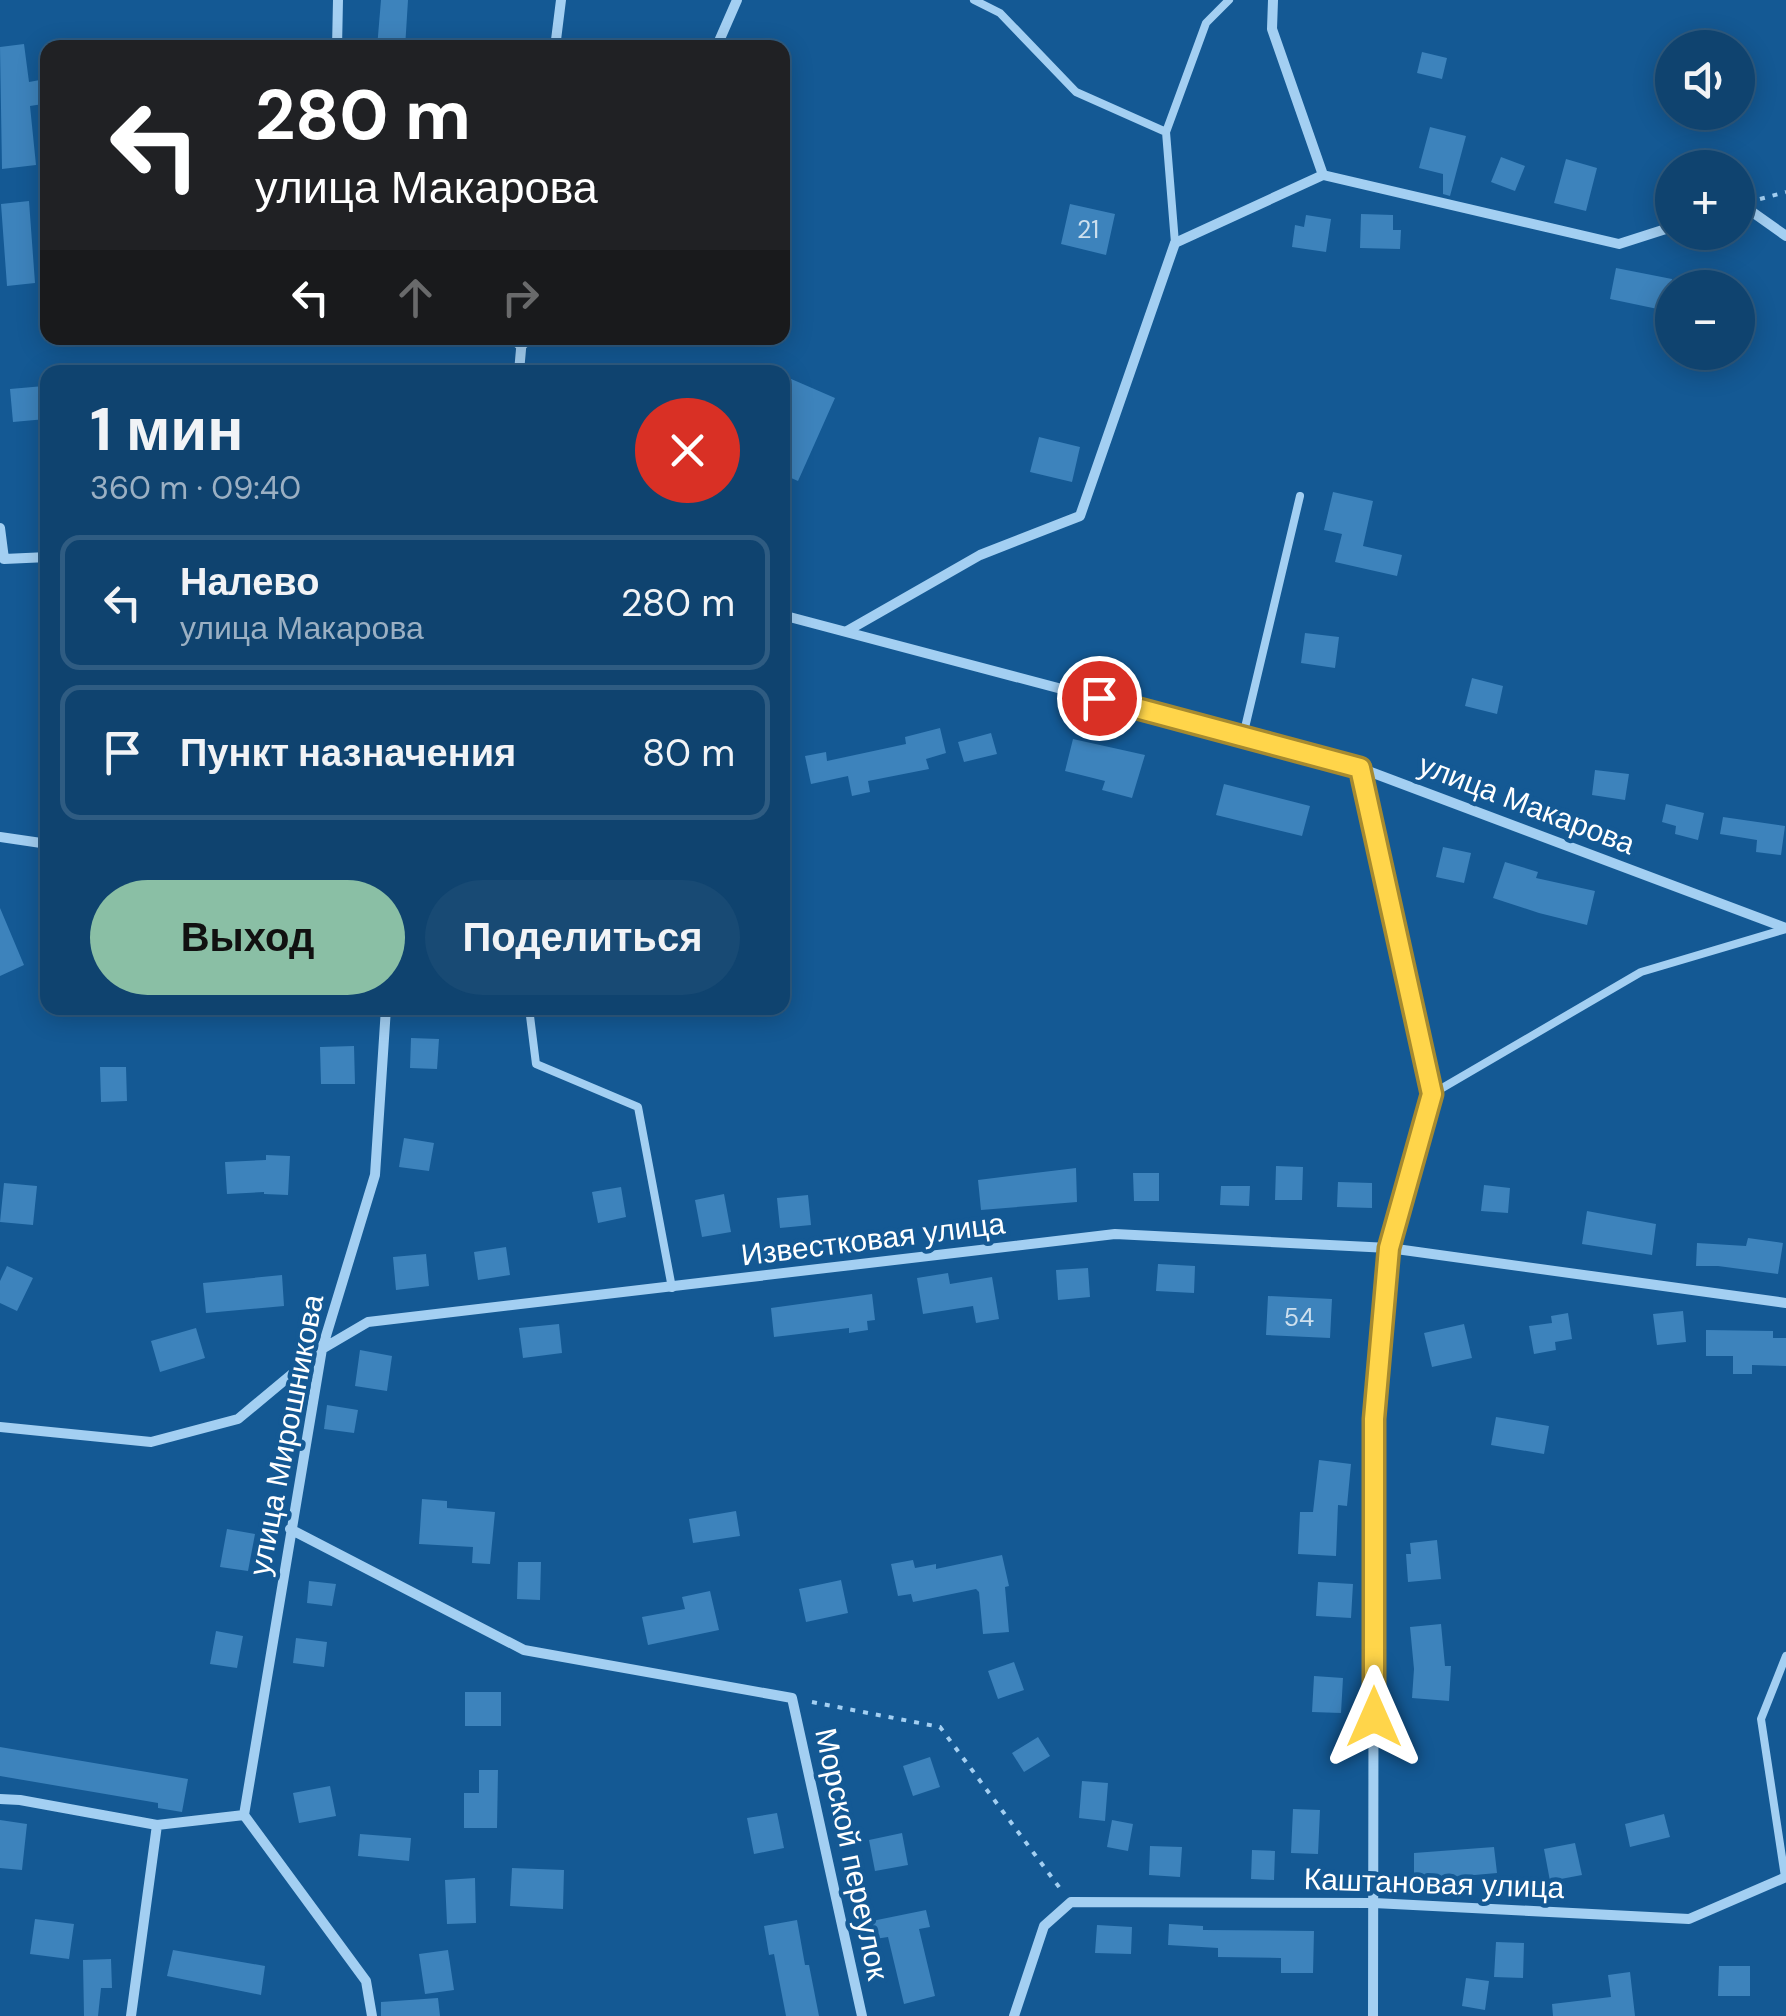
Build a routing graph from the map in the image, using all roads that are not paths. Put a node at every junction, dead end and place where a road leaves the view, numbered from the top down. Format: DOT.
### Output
graph roads {
  1 [pos="338,0"];
  2 [pos="561,0"];
  3 [pos="737,0"];
  4 [pos="974,0"];
  5 [pos="1229,0"];
  6 [pos="1273,0"];
  7 [pos="336,40"];
  8 [pos="556,40"];
  9 [pos="720,40"];
  10 [pos="1166,132"];
  11 [pos="1323,174"];
  12 [pos="1755,214"];
  13 [pos="1655,232"];
  14 [pos="1786,236"];
  15 [pos="1175,243"];
  16 [pos="1300,496"];
  17 [pos="0,528"];
  18 [pos="40,558"];
  19 [pos="2,561"];
  20 [pos="790,617"];
  21 [pos="847,631"];
  22 [pos="1243,736"];
  23 [pos="1360,768"];
  24 [pos="0,837"];
  25 [pos="40,843"];
  26 [pos="1786,928"];
  27 [pos="386,1015"];
  28 [pos="530,1015"];
  29 [pos="1432,1094"];
  30 [pos="1389,1248"];
  31 [pos="672,1288"];
  32 [pos="1786,1303"];
  33 [pos="322,1349"];
  34 [pos="0,1427"];
  35 [pos="290,1529"];
  36 [pos="1786,1656"];
  37 [pos="0,1799"];
  38 [pos="244,1815"];
  39 [pos="157,1825"];
  40 [pos="1786,1877"];
  41 [pos="1374,1903"];
  42 [pos="131,2016"];
  43 [pos="372,2016"];
  44 [pos="862,2016"];
  45 [pos="1014,2016"];
  46 [pos="1373,2016"];
  1 -- 7 [label="street"];
  2 -- 8 [label="street"];
  3 -- 9 [label="street"];
  4 -- 10 [label="lane"];
  5 -- 10 [label="lane"];
  6 -- 11 [label="street"];
  10 -- 15 [label="lane"];
  11 -- 13 [label="street"];
  11 -- 15 [label="street"];
  12 -- 14 [label="street"];
  15 -- 21 [label="street"];
  16 -- 22 [label="lane"];
  17 -- 19 [label="street"];
  18 -- 19 [label="street"];
  20 -- 21 [label="street, улица Макарова"];
  21 -- 22 [label="street, улица Макарова"];
  22 -- 23 [label="street, улица Макарова"];
  23 -- 26 [label="street, улица Макарова"];
  23 -- 29 [label="street"];
  24 -- 25 [label="street"];
  26 -- 29 [label="lane"];
  27 -- 33 [label="street, улица Мирошникова"];
  28 -- 31 [label="lane"];
  29 -- 30 [label="street"];
  30 -- 31 [label="street, Известковая улица"];
  30 -- 32 [label="street, Известковая улица"];
  30 -- 41 [label="street"];
  31 -- 33 [label="street, Известковая улица"];
  33 -- 34 [label="street, Известковая улица"];
  33 -- 35 [label="street, улица Мирошникова"];
  35 -- 38 [label="street, улица Мирошникова"];
  35 -- 44 [label="street, Морской переулок"];
  36 -- 40 [label="lane"];
  37 -- 39 [label="street"];
  38 -- 39 [label="street"];
  38 -- 43 [label="street"];
  39 -- 42 [label="street"];
  40 -- 41 [label="street, Каштановая улица"];
  41 -- 45 [label="street, Каштановая улица"];
  41 -- 46 [label="street"];
}
